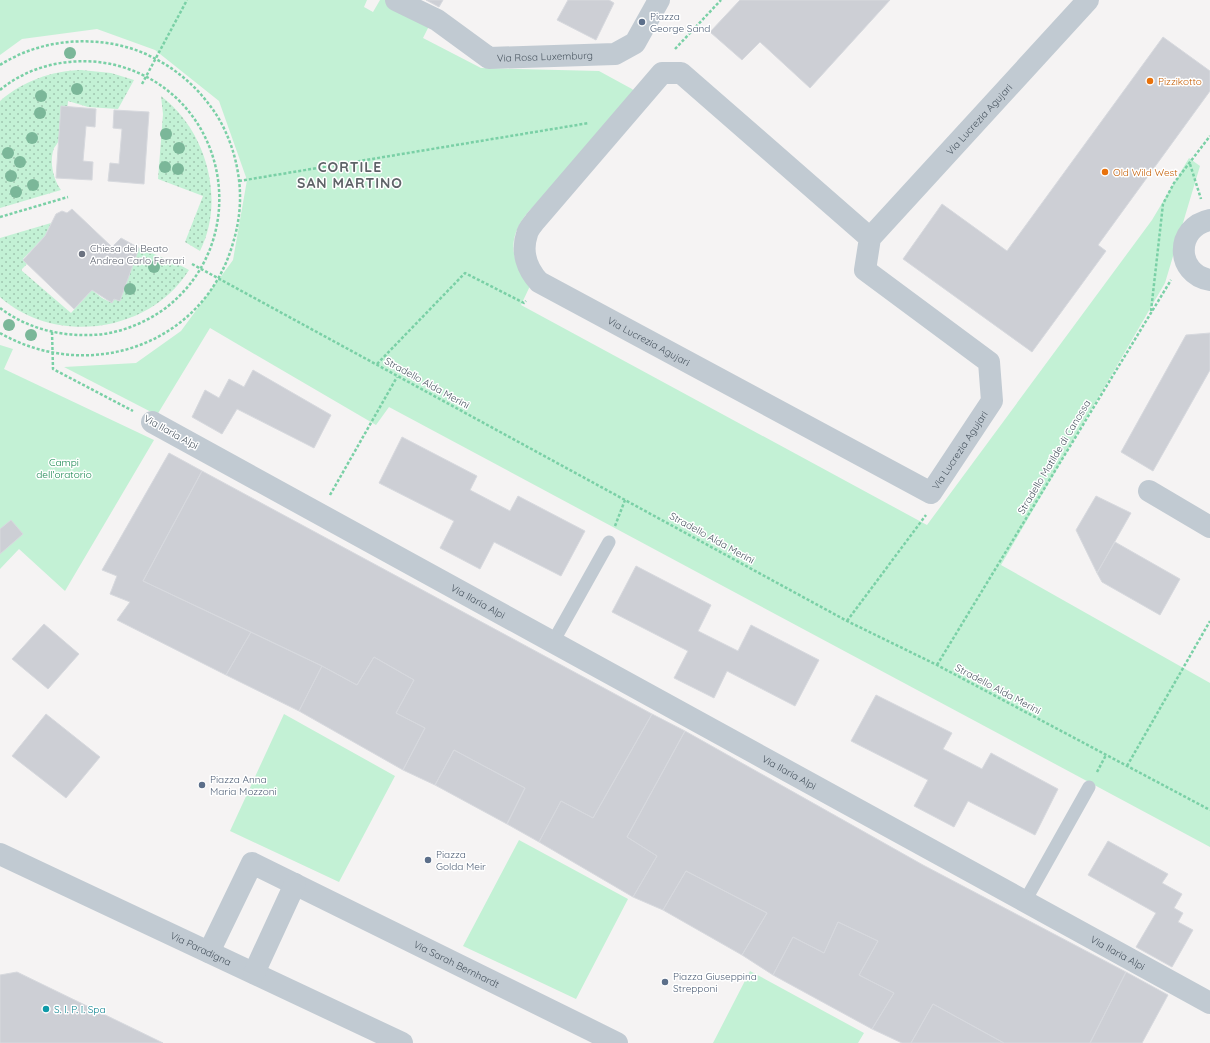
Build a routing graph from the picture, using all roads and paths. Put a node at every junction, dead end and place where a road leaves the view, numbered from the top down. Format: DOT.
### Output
graph roads {
  1 [pos="187,0"];
  2 [pos="396,0"];
  3 [pos="659,0"];
  4 [pos="721,0"];
  5 [pos="1088,0"];
  6 [pos="674,51"];
  7 [pos="0,65"];
  8 [pos="142,84"];
  9 [pos="0,90"];
  10 [pos="595,122"];
  11 [pos="1190,164"];
  12 [pos="239,181"];
  13 [pos="68,197"];
  14 [pos="0,217"];
  15 [pos="1209,220"];
  16 [pos="870,238"];
  17 [pos="1185,257"];
  18 [pos="192,264"];
  19 [pos="218,278"];
  20 [pos="1210,280"];
  21 [pos="539,282"];
  22 [pos="0,308"];
  23 [pos="52,332"];
  24 [pos="0,333"];
  25 [pos="53,353"];
  26 [pos="377,364"];
  27 [pos="397,377"];
  28 [pos="152,422"];
  29 [pos="1150,491"];
  30 [pos="931,493"];
  31 [pos="625,500"];
  32 [pos="320,513"];
  33 [pos="1210,527"];
  34 [pos="609,542"];
  35 [pos="847,621"];
  36 [pos="1210,622"];
  37 [pos="553,642"];
  38 [pos="937,665"];
  39 [pos="1127,766"];
  40 [pos="1089,787"];
  41 [pos="1210,810"];
  42 [pos="0,854"];
  43 [pos="295,884"];
  44 [pos="1025,901"];
  45 [pos="209,952"];
  46 [pos="254,973"];
  47 [pos="1210,1003"];
  48 [pos="402,1043"];
  49 [pos="617,1043"];
  1 -- 8 [label="path"];
  2 -- 3 [label="street, Via Rosa Luxemburg"];
  4 -- 6 [label="path"];
  5 -- 16 [label="street, Via Lucrezia Agujari"];
  7 -- 12 [label="path"];
  9 -- 23 [label="path"];
  10 -- 12 [label="path"];
  11 -- 15 [label="path"];
  12 -- 19 [label="path"];
  13 -- 14 [label="path"];
  15 -- 17 [label="street"];
  16 -- 21 [label="street, Via Lucrezia Agujari"];
  16 -- 30 [label="street, Via Lucrezia Agujari"];
  17 -- 20 [label="street"];
  17 -- 38 [label="path, Stradello Matilde di Canossa"];
  18 -- 19 [label="path, Stradello Alda Merini"];
  19 -- 25 [label="path"];
  19 -- 26 [label="path, Stradello Alda Merini"];
  21 -- 26 [label="path"];
  21 -- 30 [label="street, Via Lucrezia Agujari"];
  22 -- 23 [label="path"];
  23 -- 25 [label="path, Via Ilaria Alpi"];
  24 -- 25 [label="path"];
  25 -- 28 [label="path, Via Ilaria Alpi"];
  26 -- 27 [label="path, Stradello Alda Merini"];
  27 -- 31 [label="path, Stradello Alda Merini"];
  27 -- 32 [label="path"];
  28 -- 32 [label="street, Via Ilaria Alpi"];
  29 -- 33 [label="street"];
  30 -- 35 [label="path"];
  31 -- 34 [label="path"];
  31 -- 35 [label="path, Stradello Alda Merini"];
  32 -- 37 [label="street, Via Ilaria Alpi"];
  34 -- 37 [label="lane"];
  35 -- 38 [label="path, Stradello Alda Merini"];
  36 -- 39 [label="path"];
  37 -- 44 [label="street, Via Ilaria Alpi"];
  38 -- 39 [label="path, Stradello Alda Merini"];
  39 -- 41 [label="path, Stradello Alda Merini"];
  40 -- 44 [label="lane"];
  42 -- 45 [label="street, Via Paradigna"];
  43 -- 45 [label="street, Via Sarah Bernhardt"];
  43 -- 46 [label="street"];
  43 -- 49 [label="street, Via Sarah Bernhardt"];
  44 -- 47 [label="street, Via Ilaria Alpi"];
  45 -- 46 [label="street, Via Paradigna"];
  46 -- 48 [label="street, Via Paradigna"];
}
